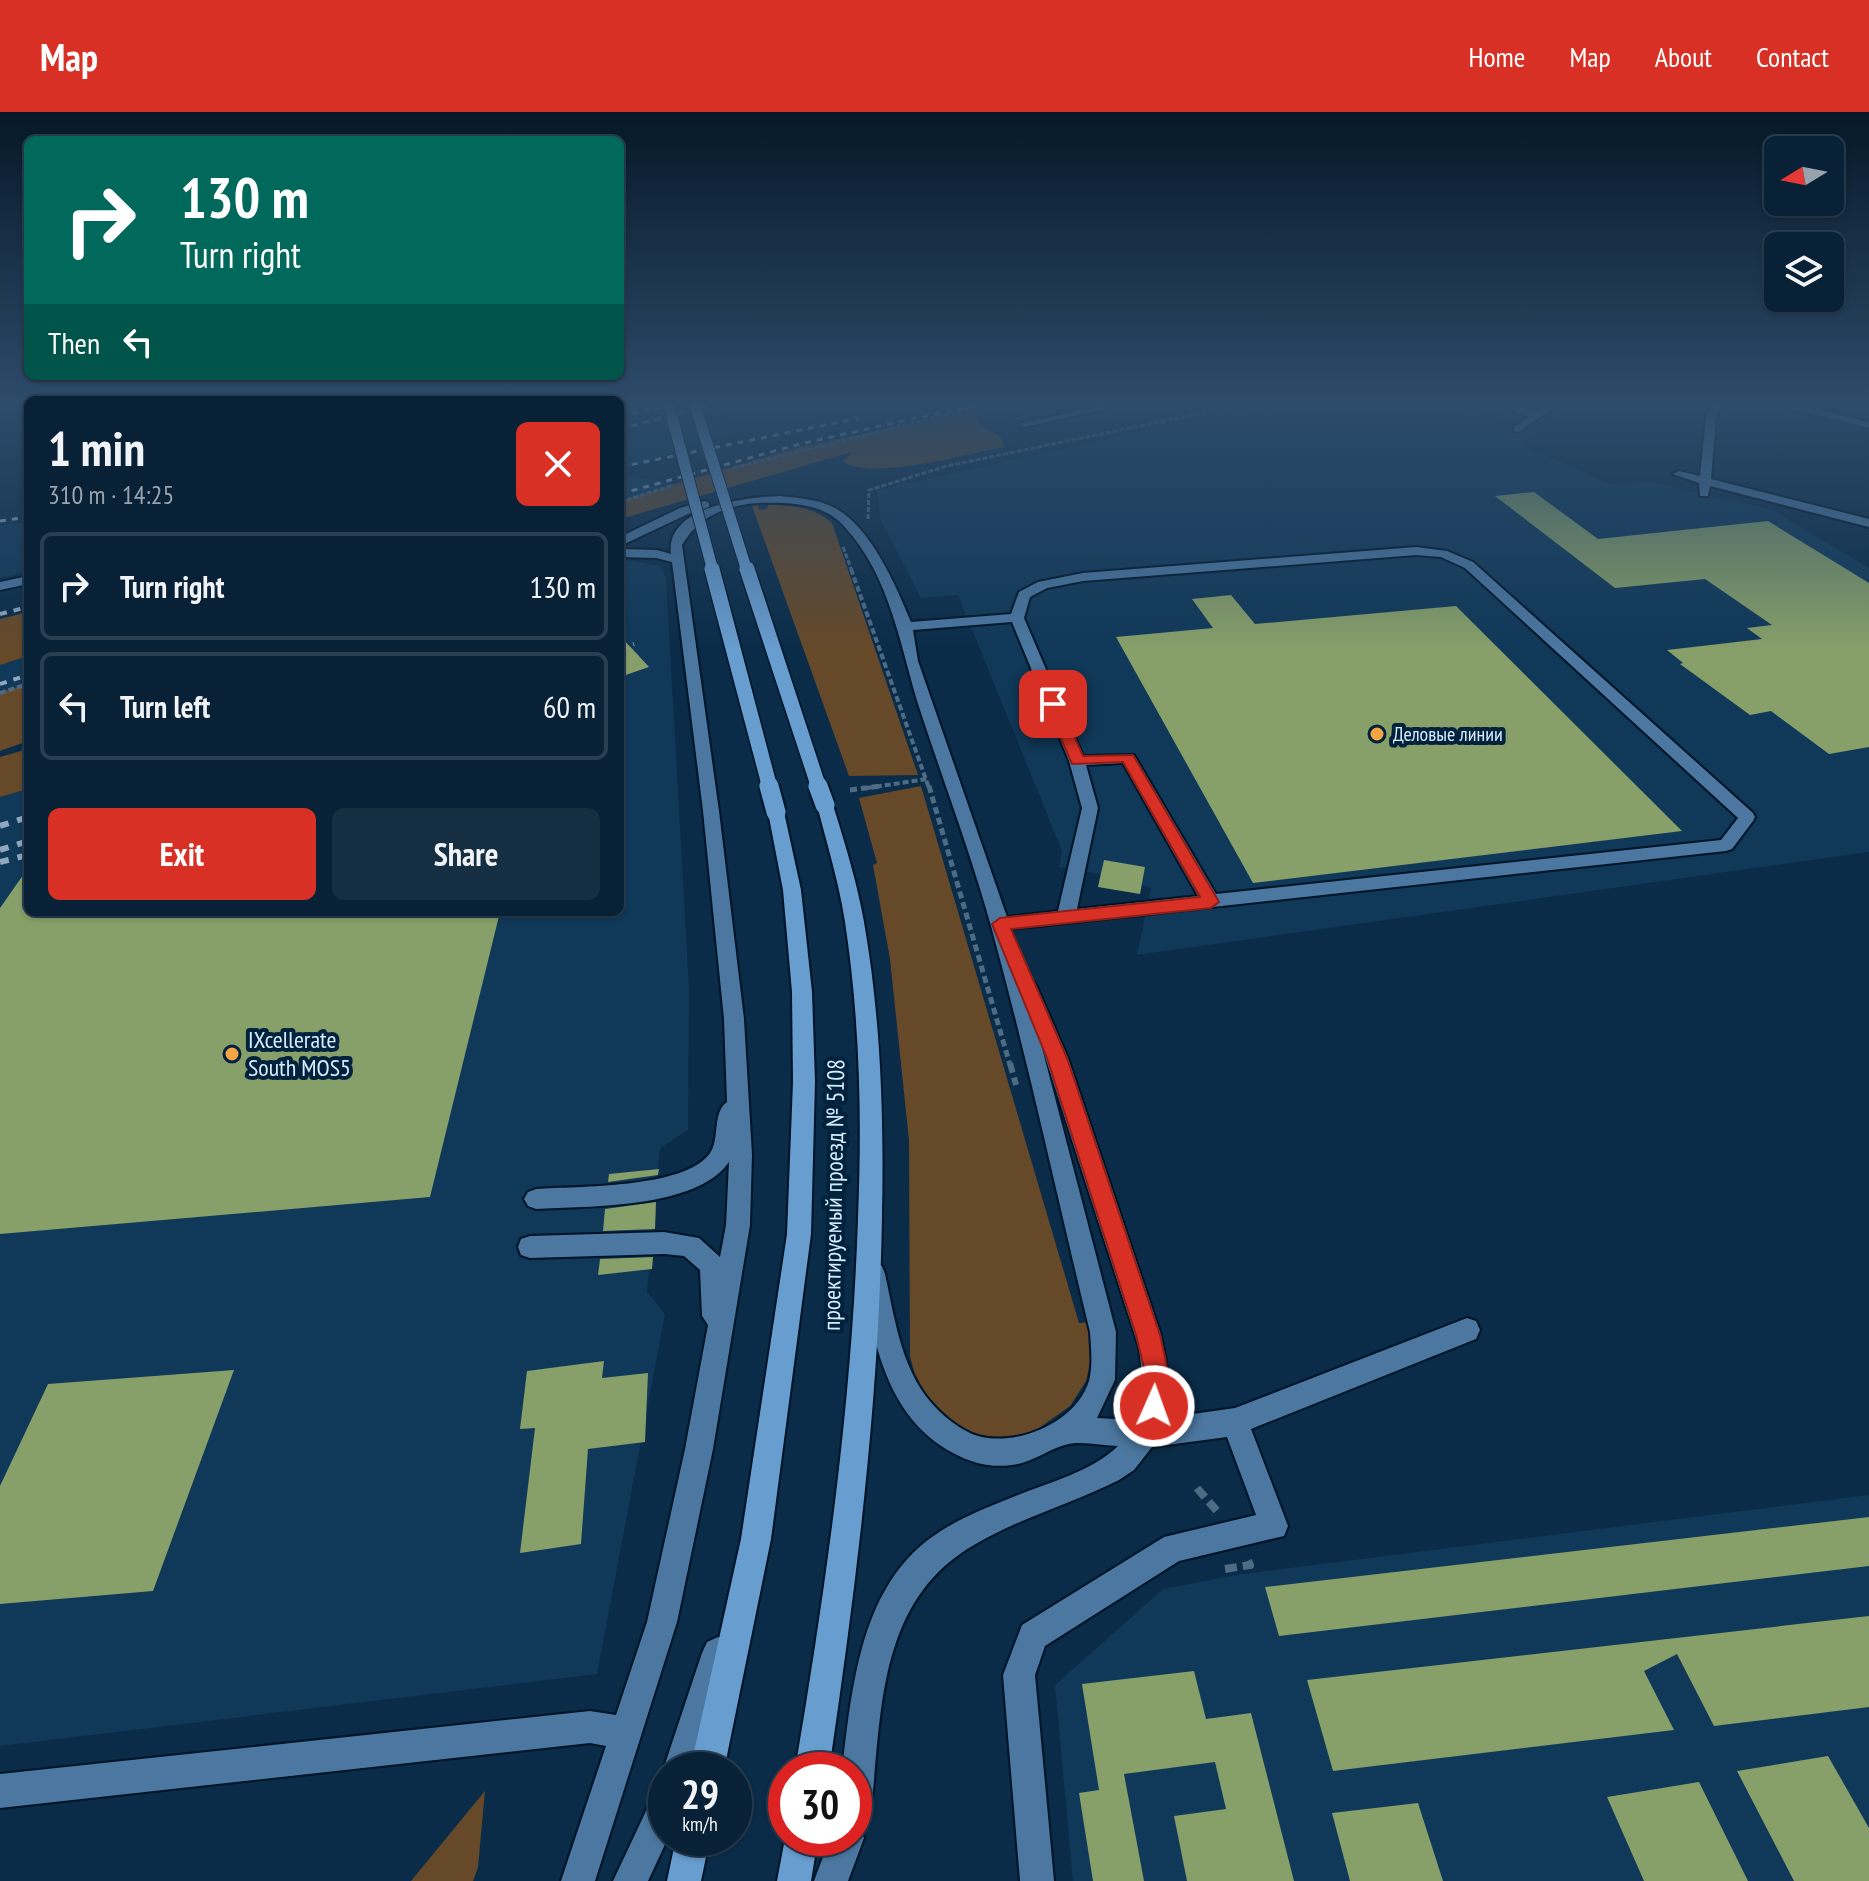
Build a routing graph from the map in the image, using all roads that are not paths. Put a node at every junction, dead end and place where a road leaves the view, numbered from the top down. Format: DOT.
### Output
graph roads {
  1 [pos="690,485"];
  2 [pos="720,485"];
  3 [pos="1705,485"];
  4 [pos="1726,485"];
  5 [pos="1704,494"];
  6 [pos="753,500"];
  7 [pos="684,511"];
  8 [pos="1869,523"];
  9 [pos="624,540"];
  10 [pos="624,553"];
  11 [pos="668,557"];
  12 [pos="24,581"];
  13 [pos="0,586"];
  14 [pos="1017,618"];
  15 [pos="905,627"];
  16 [pos="1077,761"];
  17 [pos="1211,902"];
  18 [pos="1066,916"];
  19 [pos="1000,924"];
  20 [pos="736,1086"];
  21 [pos="536,1199"];
  22 [pos="530,1247"];
  23 [pos="870,1263"];
  24 [pos="1467,1330"];
  25 [pos="716,1346"];
  26 [pos="1235,1422"];
  27 [pos="1066,1430"];
  28 [pos="1144,1434"];
  29 [pos="756,1539"];
  30 [pos="628,1733"];
  31 [pos="686,1752"];
  32 [pos="711,1752"];
  33 [pos="815,1752"];
  34 [pos="862,1752"];
  35 [pos="0,1791"];
  36 [pos="648,1844"];
  37 [pos="689,1856"];
  38 [pos="798,1856"];
  39 [pos="840,1856"];
  40 [pos="578,1881"];
  41 [pos="630,1881"];
  42 [pos="684,1881"];
  43 [pos="794,1881"];
  44 [pos="831,1881"];
  45 [pos="1037,1881"];
  1 -- 29 [label="main road, проектируемый проезд № 5108, bridge"];
  2 -- 23 [label="main road, проектируемый проезд № 5108, bridge"];
  3 -- 5 [label="street"];
  4 -- 8 [label="street"];
  6 -- 7 [label="street"];
  6 -- 11 [label="street"];
  6 -- 15 [label="street"];
  7 -- 9 [label="street"];
  7 -- 11 [label="street"];
  10 -- 11 [label="street"];
  11 -- 20 [label="street"];
  12 -- 13 [label="street"];
  14 -- 15 [label="street"];
  14 -- 16 [label="street"];
  14 -- 17 [label="street"];
  15 -- 19 [label="street"];
  16 -- 17 [label="street"];
  16 -- 18 [label="street"];
  17 -- 18 [label="street"];
  18 -- 19 [label="street"];
  19 -- 27 [label="street"];
  19 -- 28 [label="street"];
  20 -- 21 [label="street"];
  20 -- 25 [label="street"];
  22 -- 25 [label="street"];
  23 -- 27 [label="street"];
  23 -- 33 [label="main road, проектируемый проезд № 5108"];
  24 -- 26 [label="street"];
  25 -- 30 [label="street"];
  26 -- 28 [label="street"];
  26 -- 45 [label="street"];
  27 -- 28 [label="street"];
  28 -- 34 [label="street"];
  29 -- 31 [label="street"];
  29 -- 32 [label="main road, проектируемый проезд № 5108"];
  30 -- 35 [label="street"];
  30 -- 40 [label="street"];
  36 -- 41 [label="street"];
  37 -- 42 [label="main road"];
  38 -- 43 [label="main road"];
  39 -- 44 [label="street"];
}
